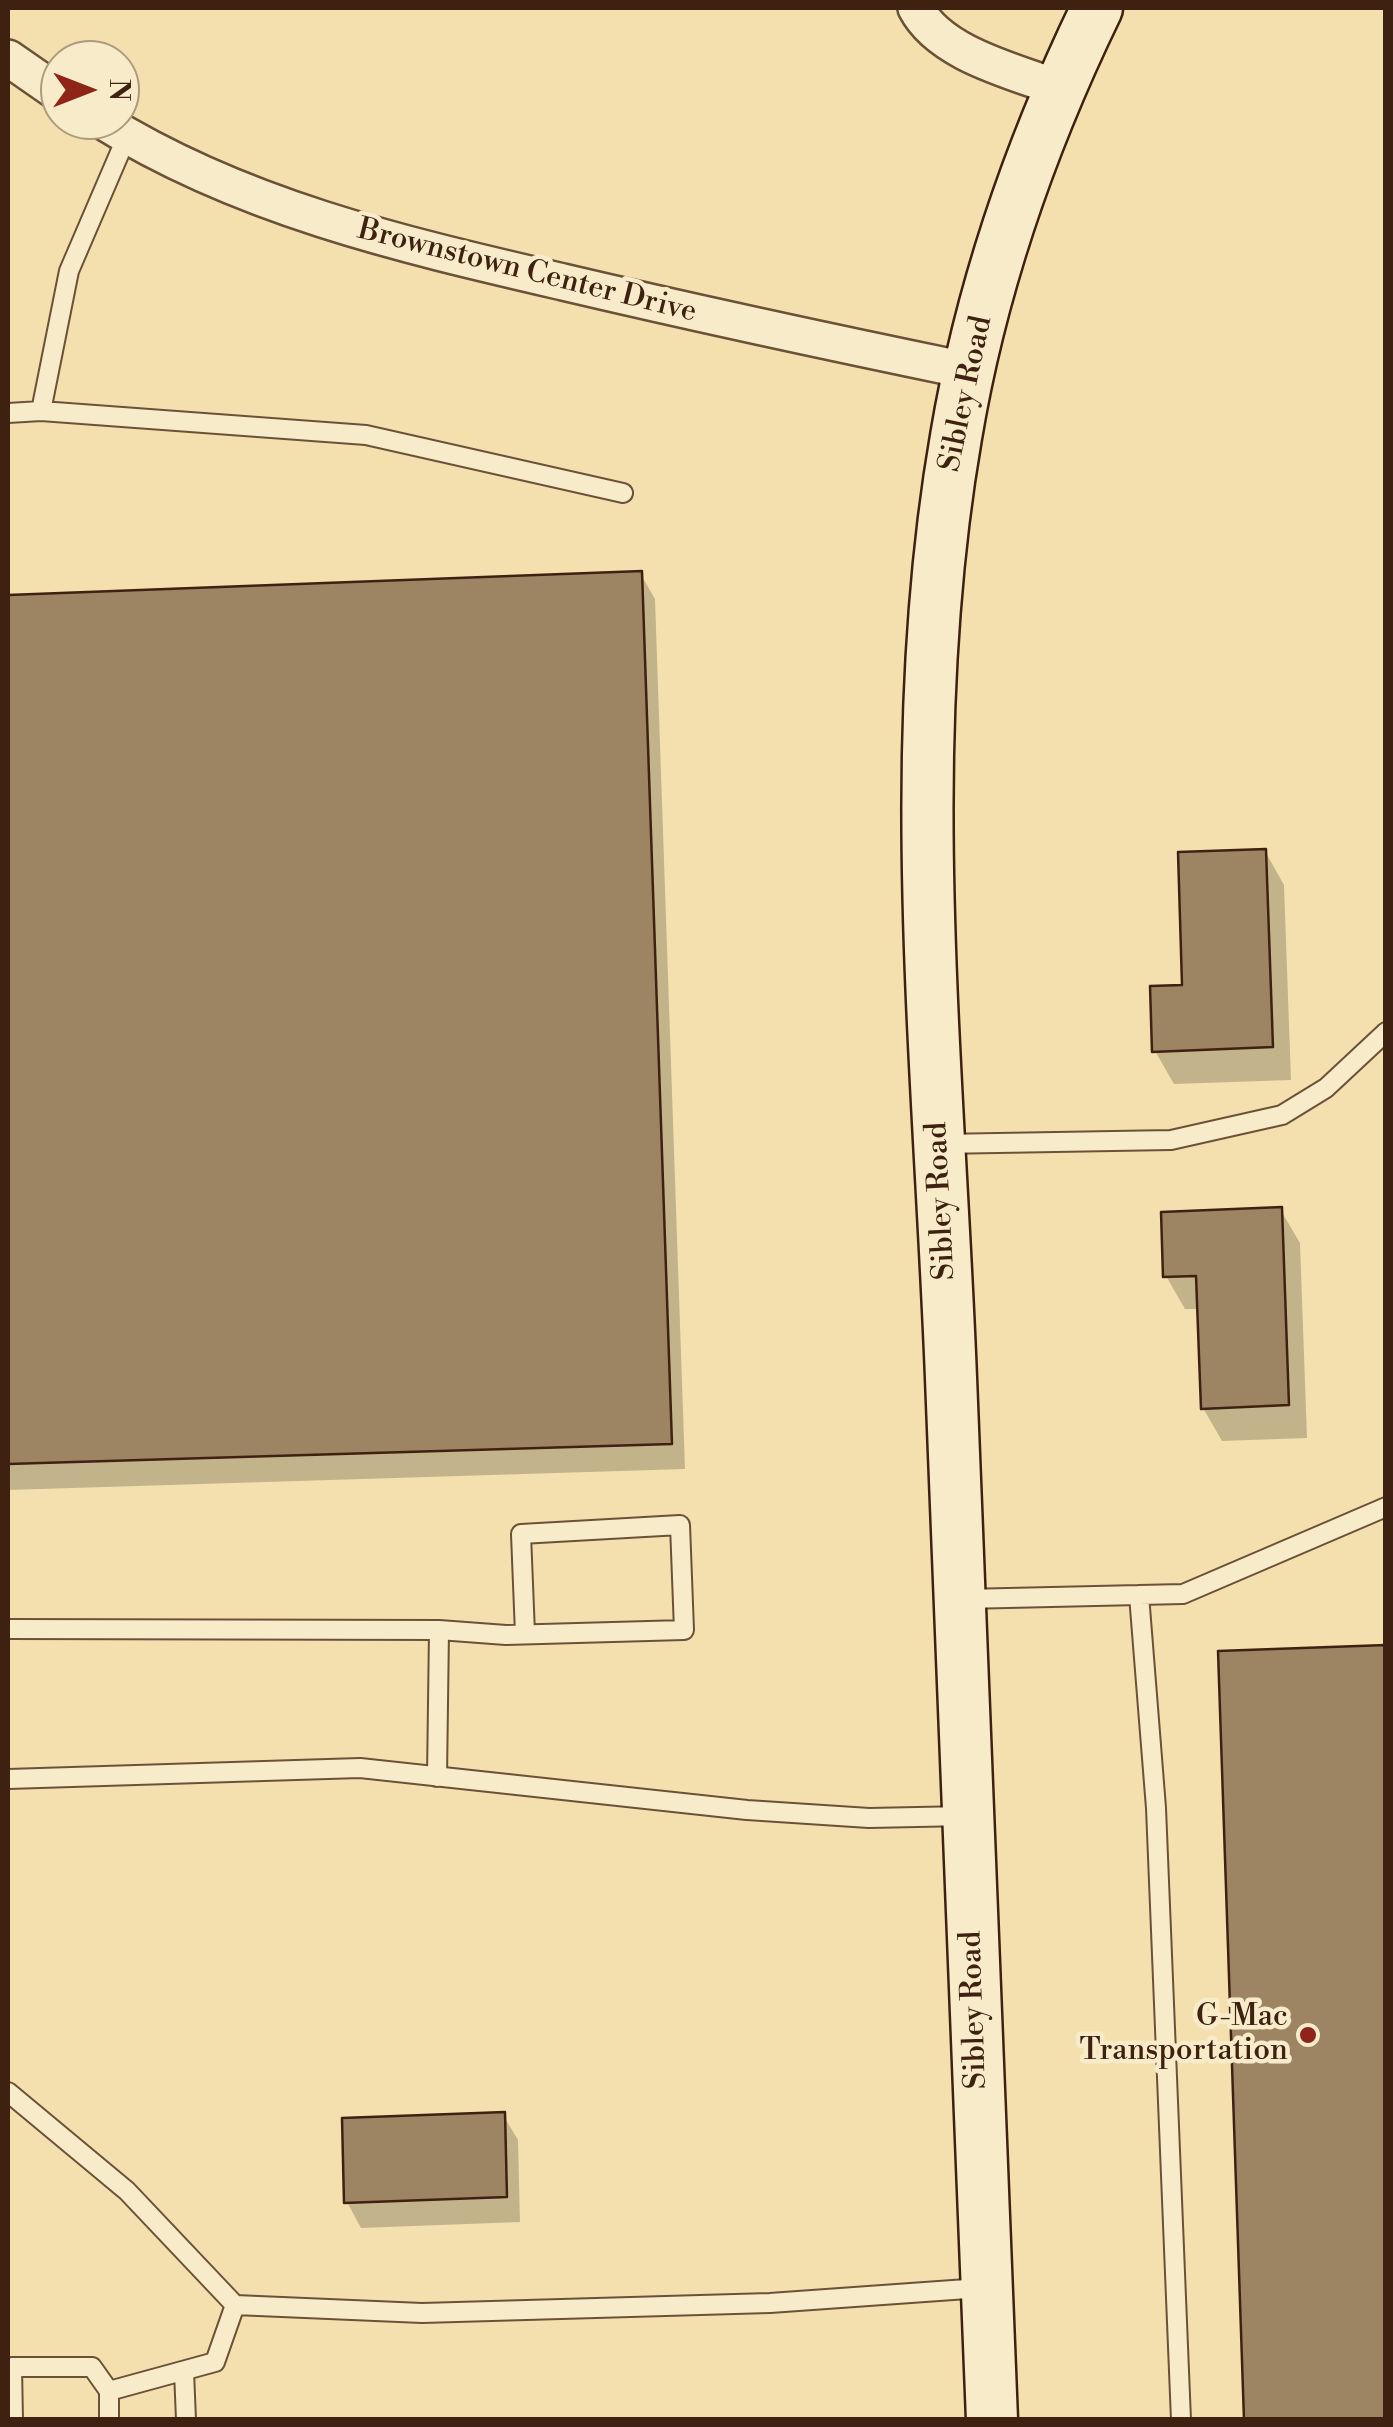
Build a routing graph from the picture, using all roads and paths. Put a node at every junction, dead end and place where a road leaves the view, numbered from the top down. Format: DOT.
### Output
graph roads {
  1 [pos="916,8"];
  2 [pos="1097,8"];
  3 [pos="8,58"];
  4 [pos="40,80"];
  5 [pos="1058,88"];
  6 [pos="110,140"];
  7 [pos="137,140"];
  8 [pos="970,370"];
  9 [pos="41,411"];
  10 [pos="8,413"];
  11 [pos="623,493"];
  12 [pos="1386,1032"];
  13 [pos="939,1144"];
  14 [pos="1386,1507"];
  15 [pos="1139,1595"];
  16 [pos="959,1599"];
  17 [pos="8,1629"];
  18 [pos="439,1630"];
  19 [pos="525,1634"];
  20 [pos="437,1777"];
  21 [pos="8,1779"];
  22 [pos="966,1816"];
  23 [pos="8,2092"];
  24 [pos="987,2288"];
  25 [pos="235,2306"];
  26 [pos="184,2371"];
  27 [pos="109,2391"];
  28 [pos="12,2420"];
  29 [pos="109,2420"];
  30 [pos="186,2420"];
  31 [pos="992,2420"];
  32 [pos="1181,2420"];
  1 -- 5 [label="street"];
  2 -- 5 [label="main road, Sibley Road"];
  3 -- 4 [label="street"];
  5 -- 8 [label="main road, Sibley Road"];
  6 -- 9 [label="lane"];
  7 -- 8 [label="street, Brownstown Center Drive"];
  8 -- 13 [label="main road, Sibley Road"];
  9 -- 10 [label="lane"];
  9 -- 11 [label="lane"];
  12 -- 13 [label="lane"];
  13 -- 16 [label="main road, Sibley Road"];
  14 -- 15 [label="lane"];
  15 -- 16 [label="lane"];
  15 -- 32 [label="lane"];
  16 -- 22 [label="main road, Sibley Road"];
  17 -- 18 [label="lane"];
  18 -- 19 [label="lane"];
  18 -- 20 [label="lane"];
  19 -- 19 [label="lane"];
  20 -- 21 [label="lane"];
  20 -- 22 [label="lane"];
  22 -- 24 [label="main road, Sibley Road"];
  23 -- 25 [label="lane"];
  24 -- 25 [label="lane"];
  24 -- 31 [label="main road, Sibley Road"];
  25 -- 26 [label="lane"];
  26 -- 27 [label="lane"];
  26 -- 30 [label="lane"];
  27 -- 28 [label="lane"];
  27 -- 29 [label="lane"];
}
